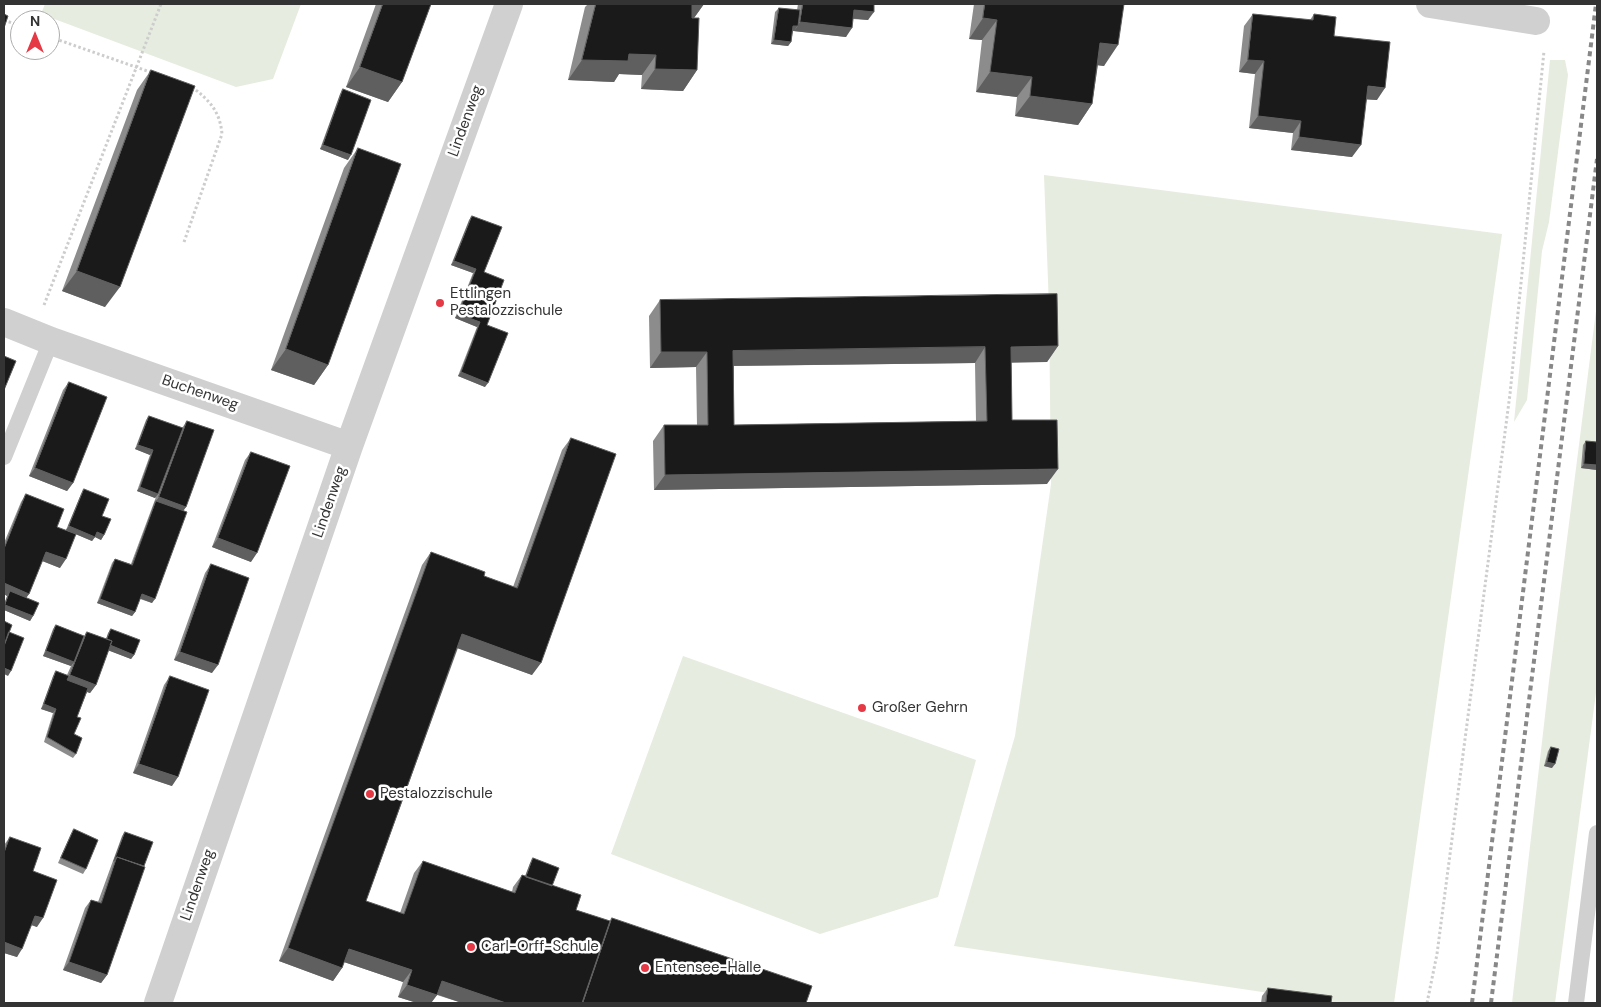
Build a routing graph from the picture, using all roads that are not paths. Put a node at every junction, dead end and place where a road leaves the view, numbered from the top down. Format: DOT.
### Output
graph roads {
  1 [pos="509,4"];
  2 [pos="1430,4"];
  3 [pos="1536,21"];
  4 [pos="4,322"];
  5 [pos="42,337"];
  6 [pos="349,446"];
  7 [pos="4,457"];
  8 [pos="1597,833"];
  9 [pos="158,1003"];
  10 [pos="1576,1003"];
  1 -- 6 [label="street, Lindenweg"];
  2 -- 3 [label="street"];
  4 -- 5 [label="street, Buchenweg"];
  5 -- 6 [label="street, Buchenweg"];
  5 -- 7 [label="lane"];
  6 -- 9 [label="street, Lindenweg"];
  8 -- 10 [label="lane"];
}
